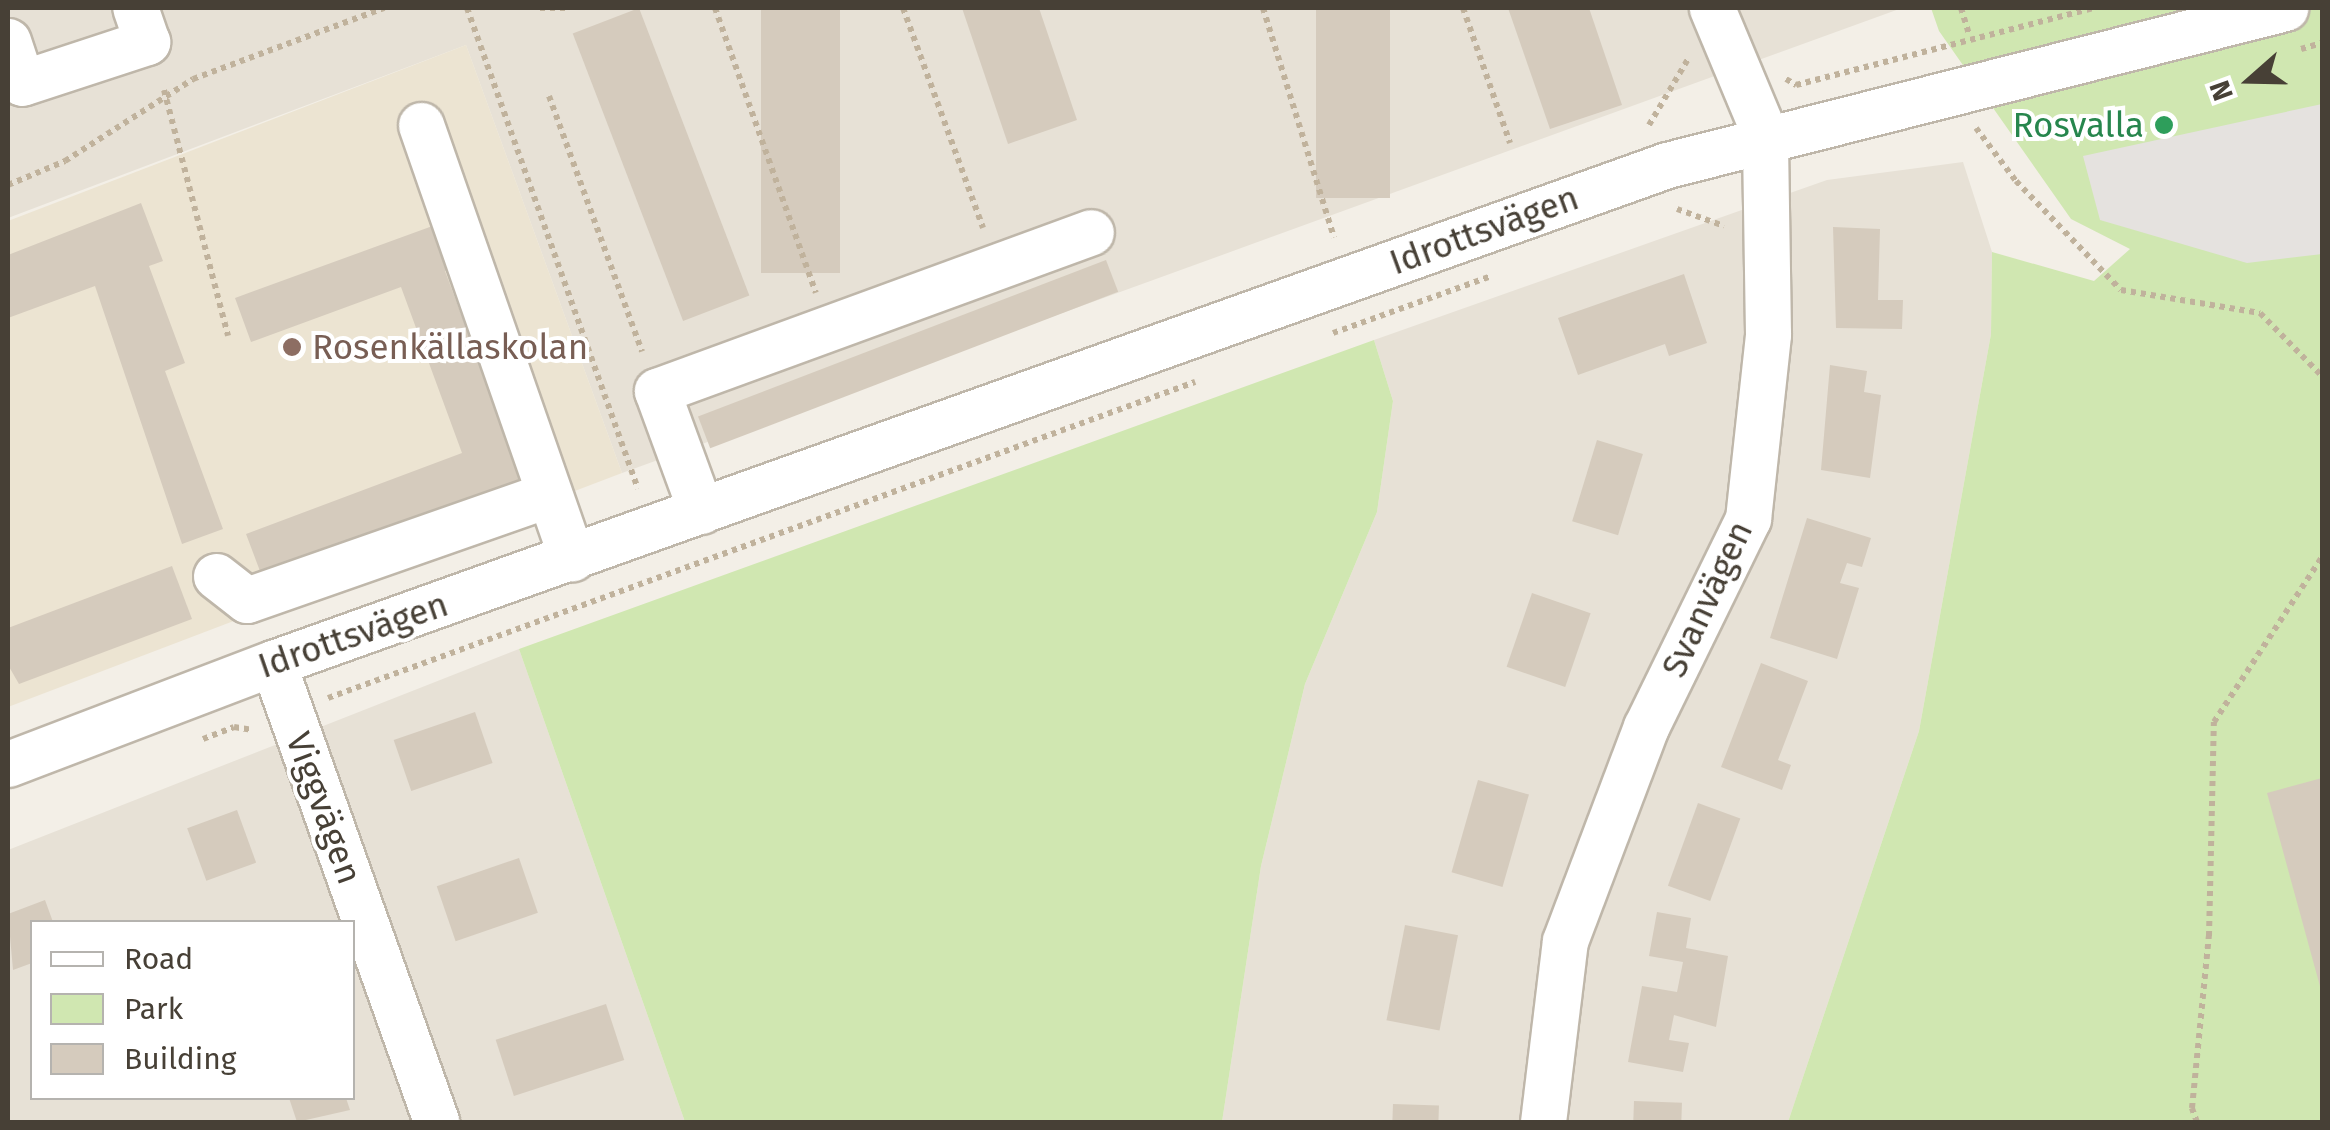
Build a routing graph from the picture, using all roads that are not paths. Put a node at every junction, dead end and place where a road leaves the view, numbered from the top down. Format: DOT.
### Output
graph roads {
  1 [pos="1712,8"];
  2 [pos="2285,8"];
  3 [pos="141,25"];
  4 [pos="8,41"];
  5 [pos="420,125"];
  6 [pos="1765,135"];
  7 [pos="1091,232"];
  8 [pos="549,494"];
  9 [pos="701,511"];
  10 [pos="572,558"];
  11 [pos="216,576"];
  12 [pos="273,663"];
  13 [pos="8,764"];
  14 [pos="436,1122"];
  15 [pos="1543,1122"];
  1 -- 6 [label="street, Svanvägen"];
  2 -- 6 [label="street, Idrottsvägen"];
  3 -- 4 [label="street"];
  5 -- 8 [label="street"];
  6 -- 9 [label="street, Idrottsvägen"];
  6 -- 15 [label="street, Svanvägen"];
  7 -- 9 [label="street"];
  8 -- 10 [label="street"];
  8 -- 11 [label="street"];
  9 -- 10 [label="street, Idrottsvägen"];
  10 -- 12 [label="street, Idrottsvägen"];
  12 -- 13 [label="street, Idrottsvägen"];
  12 -- 14 [label="street, Viggvägen"];
}
